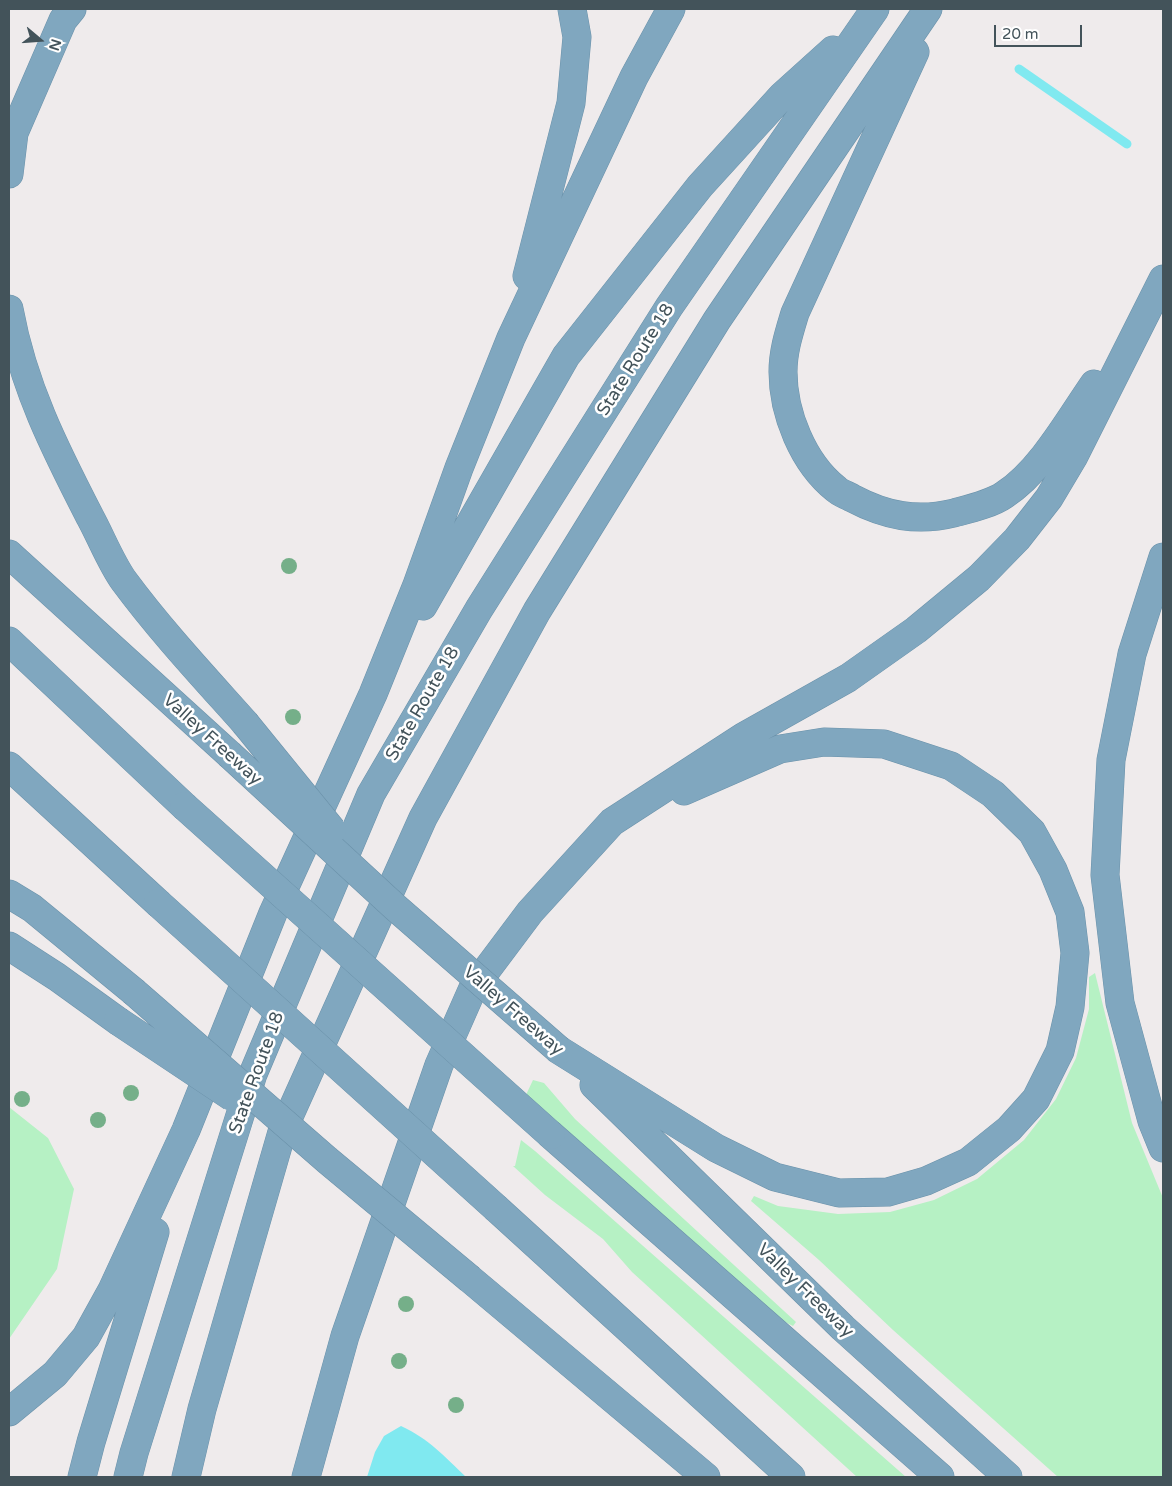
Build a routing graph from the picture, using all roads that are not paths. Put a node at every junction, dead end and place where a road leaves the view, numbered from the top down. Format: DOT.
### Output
graph roads {
  1 [pos="72,9"];
  2 [pos="572,9"];
  3 [pos="671,9"];
  4 [pos="928,9"];
  5 [pos="935,9"];
  6 [pos="871,15"];
  7 [pos="9,174"];
  8 [pos="1160,284"];
  9 [pos="9,309"];
  10 [pos="511,338"];
  11 [pos="9,554"];
  12 [pos="1163,557"];
  13 [pos="9,641"];
  14 [pos="373,694"];
  15 [pos="9,766"];
  16 [pos="612,822"];
  17 [pos="9,894"];
  18 [pos="395,907"];
  19 [pos="9,946"];
  20 [pos="559,1050"];
  21 [pos="186,1130"];
  22 [pos="1163,1148"];
  23 [pos="327,1160"];
  24 [pos="9,1412"];
  25 [pos="82,1477"];
  26 [pos="128,1477"];
  27 [pos="186,1477"];
  28 [pos="306,1477"];
  29 [pos="706,1477"];
  30 [pos="791,1477"];
  31 [pos="940,1477"];
  32 [pos="1008,1477"];
  1 -- 7 [label="highway"];
  2 -- 10 [label="highway"];
  3 -- 10 [label="highway"];
  4 -- 27 [label="highway"];
  5 -- 8 [label="highway"];
  6 -- 14 [label="highway"];
  6 -- 26 [label="highway, State Route 18"];
  8 -- 16 [label="highway"];
  9 -- 18 [label="highway, bridge"];
  10 -- 14 [label="highway"];
  11 -- 18 [label="highway, Valley Freeway, bridge"];
  12 -- 22 [label="highway"];
  13 -- 31 [label="highway, bridge"];
  14 -- 21 [label="highway"];
  15 -- 30 [label="highway, bridge"];
  16 -- 20 [label="highway"];
  16 -- 28 [label="highway"];
  17 -- 23 [label="highway, bridge"];
  18 -- 20 [label="highway, Valley Freeway, bridge"];
  19 -- 23 [label="highway, bridge"];
  20 -- 32 [label="highway, Valley Freeway"];
  21 -- 24 [label="highway"];
  21 -- 25 [label="highway"];
  23 -- 29 [label="highway, bridge"];
}
